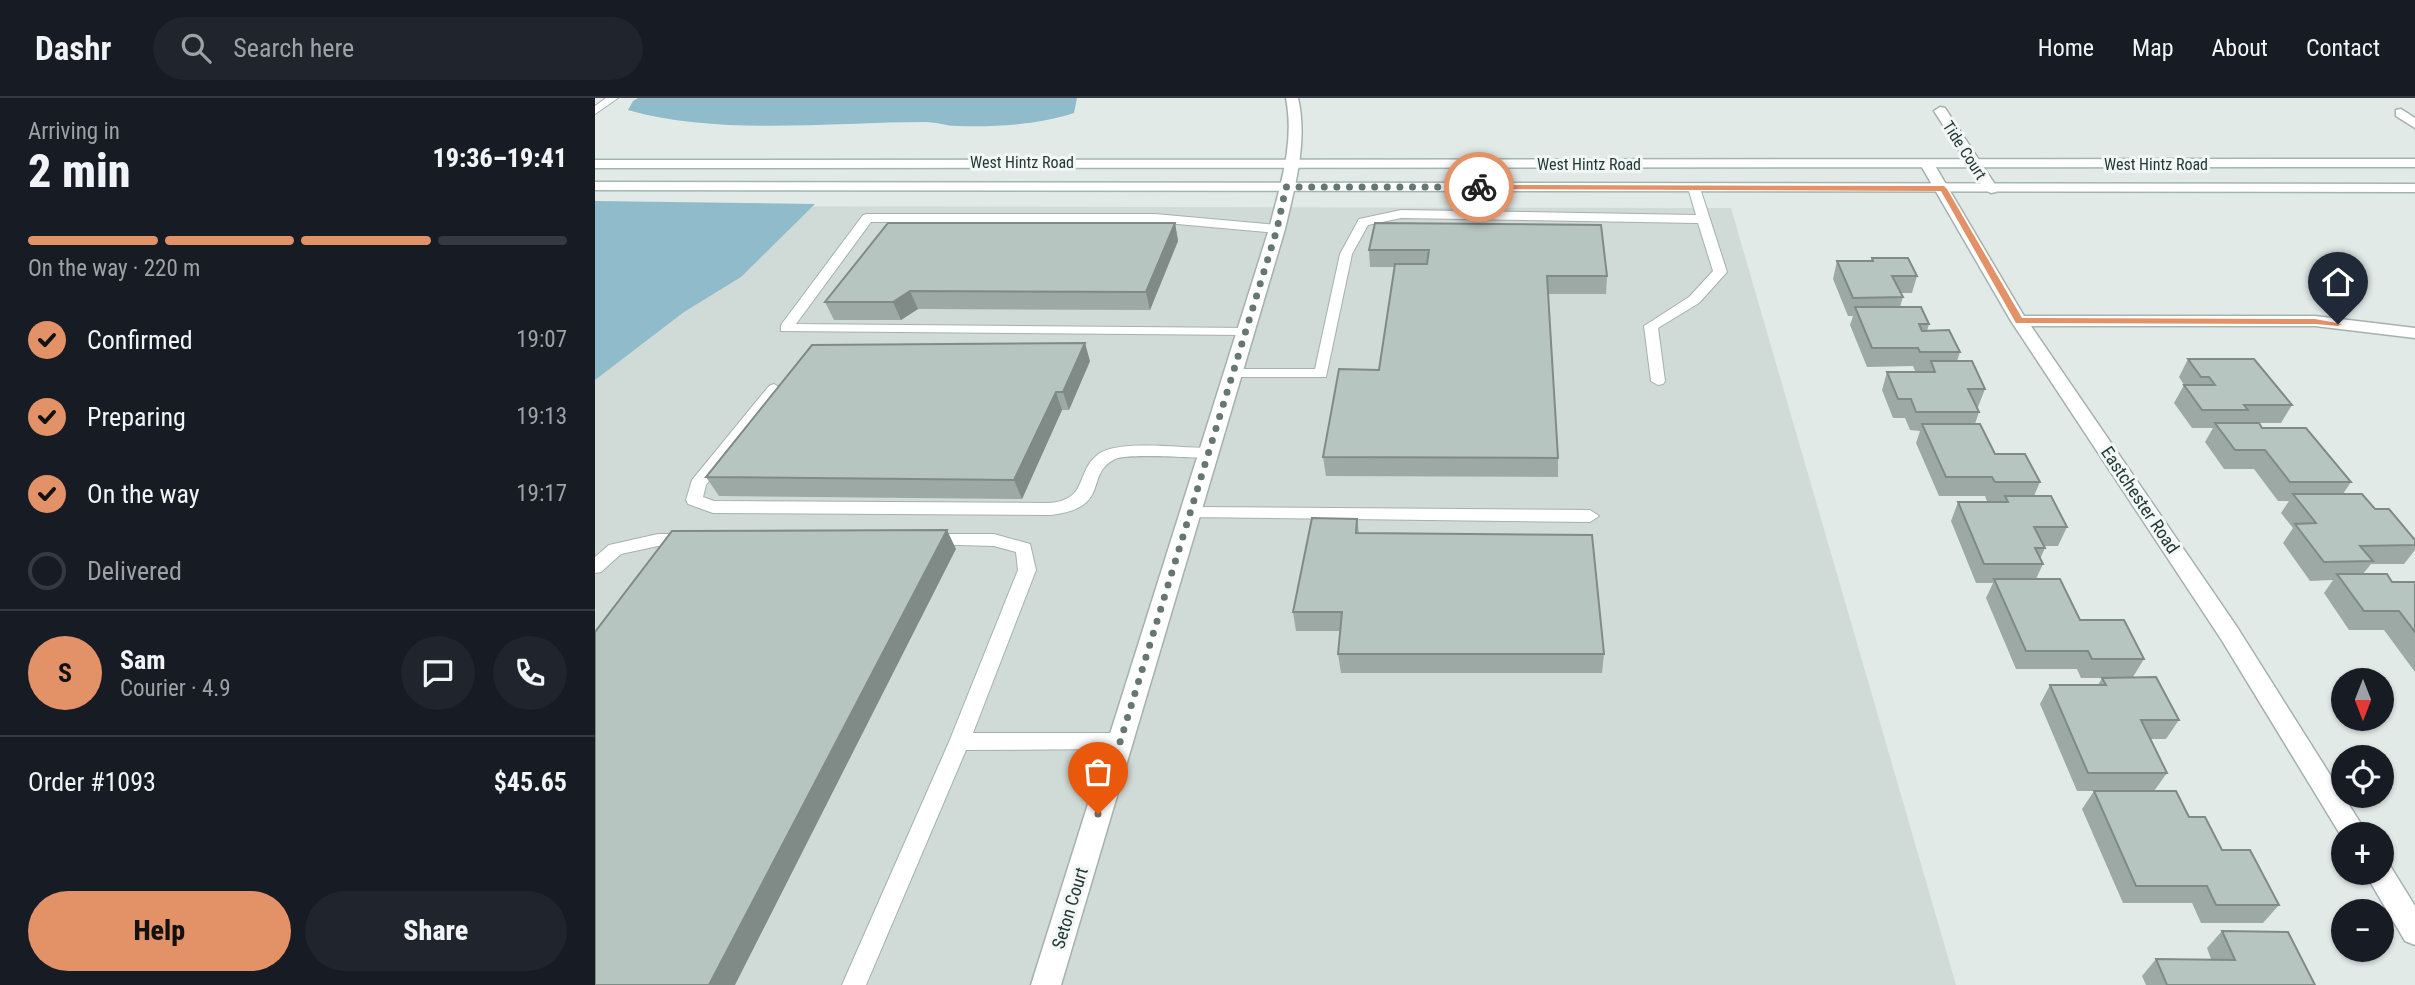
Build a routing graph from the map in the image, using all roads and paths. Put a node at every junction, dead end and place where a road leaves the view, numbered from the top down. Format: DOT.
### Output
graph roads {
  1 [pos="613,98"];
  2 [pos="1292,98"];
  3 [pos="595,111"];
  4 [pos="1940,111"];
  5 [pos="2401,113"];
  6 [pos="2415,124"];
  7 [pos="2415,163"];
  8 [pos="595,164"];
  9 [pos="1292,164"];
  10 [pos="1927,164"];
  11 [pos="1974,164"];
  12 [pos="595,186"];
  13 [pos="1286,187"];
  14 [pos="1694,188"];
  15 [pos="2415,188"];
  16 [pos="1944,189"];
  17 [pos="1991,189"];
  18 [pos="1703,219"];
  19 [pos="1277,229"];
  20 [pos="2019,321"];
  21 [pos="1245,331"];
  22 [pos="2415,332"];
  23 [pos="1233,373"];
  24 [pos="1658,381"];
  25 [pos="774,389"];
  26 [pos="1209,453"];
  27 [pos="1190,513"];
  28 [pos="1590,516"];
  29 [pos="714,540"];
  30 [pos="910,540"];
  31 [pos="595,567"];
  32 [pos="1121,741"];
  33 [pos="958,742"];
  34 [pos="2347,822"];
  35 [pos="2386,885"];
  36 [pos="2415,932"];
  37 [pos="854,985"];
  38 [pos="1046,985"];
  1 -- 3 [label="lane"];
  2 -- 9 [label="main road, Seton Court"];
  4 -- 11 [label="main road, Tide Court"];
  5 -- 6 [label="main road"];
  7 -- 11 [label="main road, West Hintz Road"];
  8 -- 9 [label="main road, West Hintz Road"];
  9 -- 10 [label="main road, West Hintz Road"];
  9 -- 13 [label="main road, Seton Court"];
  10 -- 11 [label="main road, West Hintz Road"];
  10 -- 16 [label="main road, Eastchester Road"];
  11 -- 17 [label="main road, Tide Court"];
  12 -- 13 [label="main road, West Hintz Road"];
  13 -- 14 [label="main road, West Hintz Road"];
  13 -- 19 [label="main road, Seton Court"];
  14 -- 16 [label="main road, West Hintz Road"];
  14 -- 18 [label="lane"];
  15 -- 17 [label="main road, West Hintz Road"];
  16 -- 17 [label="main road, West Hintz Road"];
  16 -- 20 [label="main road, Eastchester Road"];
  18 -- 23 [label="lane"];
  18 -- 24 [label="lane"];
  19 -- 21 [label="main road, Seton Court"];
  19 -- 21 [label="lane"];
  20 -- 22 [label="main road"];
  20 -- 34 [label="main road, Eastchester Road"];
  21 -- 23 [label="main road, Seton Court"];
  23 -- 26 [label="main road, Seton Court"];
  25 -- 26 [label="lane"];
  26 -- 27 [label="main road, Seton Court"];
  27 -- 28 [label="lane"];
  27 -- 32 [label="main road, Seton Court"];
  29 -- 31 [label="lane"];
  30 -- 33 [label="lane"];
  32 -- 33 [label="lane"];
  32 -- 38 [label="main road, Seton Court"];
  33 -- 37 [label="lane"];
  35 -- 36 [label="main road"];
}
